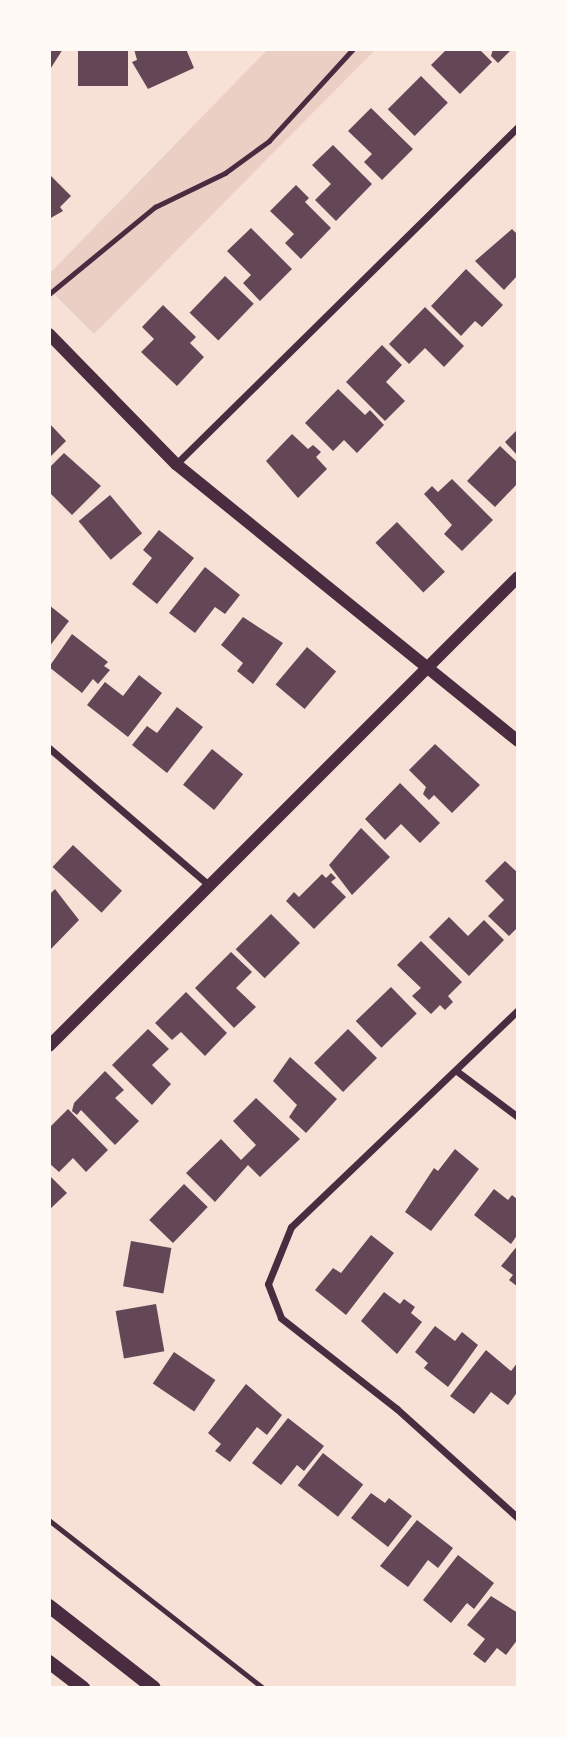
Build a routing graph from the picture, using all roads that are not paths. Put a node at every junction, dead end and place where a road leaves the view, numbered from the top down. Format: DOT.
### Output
graph roads {
  1 [pos="518,127"];
  2 [pos="49,334"];
  3 [pos="176,464"];
  4 [pos="518,577"];
  5 [pos="426,670"];
  6 [pos="518,741"];
  7 [pos="49,748"];
  8 [pos="209,885"];
  9 [pos="518,1010"];
  10 [pos="49,1046"];
  11 [pos="458,1072"];
  12 [pos="518,1117"];
  13 [pos="518,1518"];
  14 [pos="49,1605"];
  15 [pos="49,1661"];
  16 [pos="83,1688"];
  17 [pos="154,1688"];
  1 -- 3 [label="street"];
  2 -- 3 [label="street"];
  3 -- 5 [label="street"];
  4 -- 5 [label="street"];
  5 -- 6 [label="street"];
  5 -- 8 [label="street"];
  7 -- 8 [label="street"];
  8 -- 10 [label="street"];
  9 -- 11 [label="street"];
  11 -- 12 [label="street"];
  11 -- 13 [label="street"];
  14 -- 17 [label="main road"];
  15 -- 16 [label="main road"];
}
